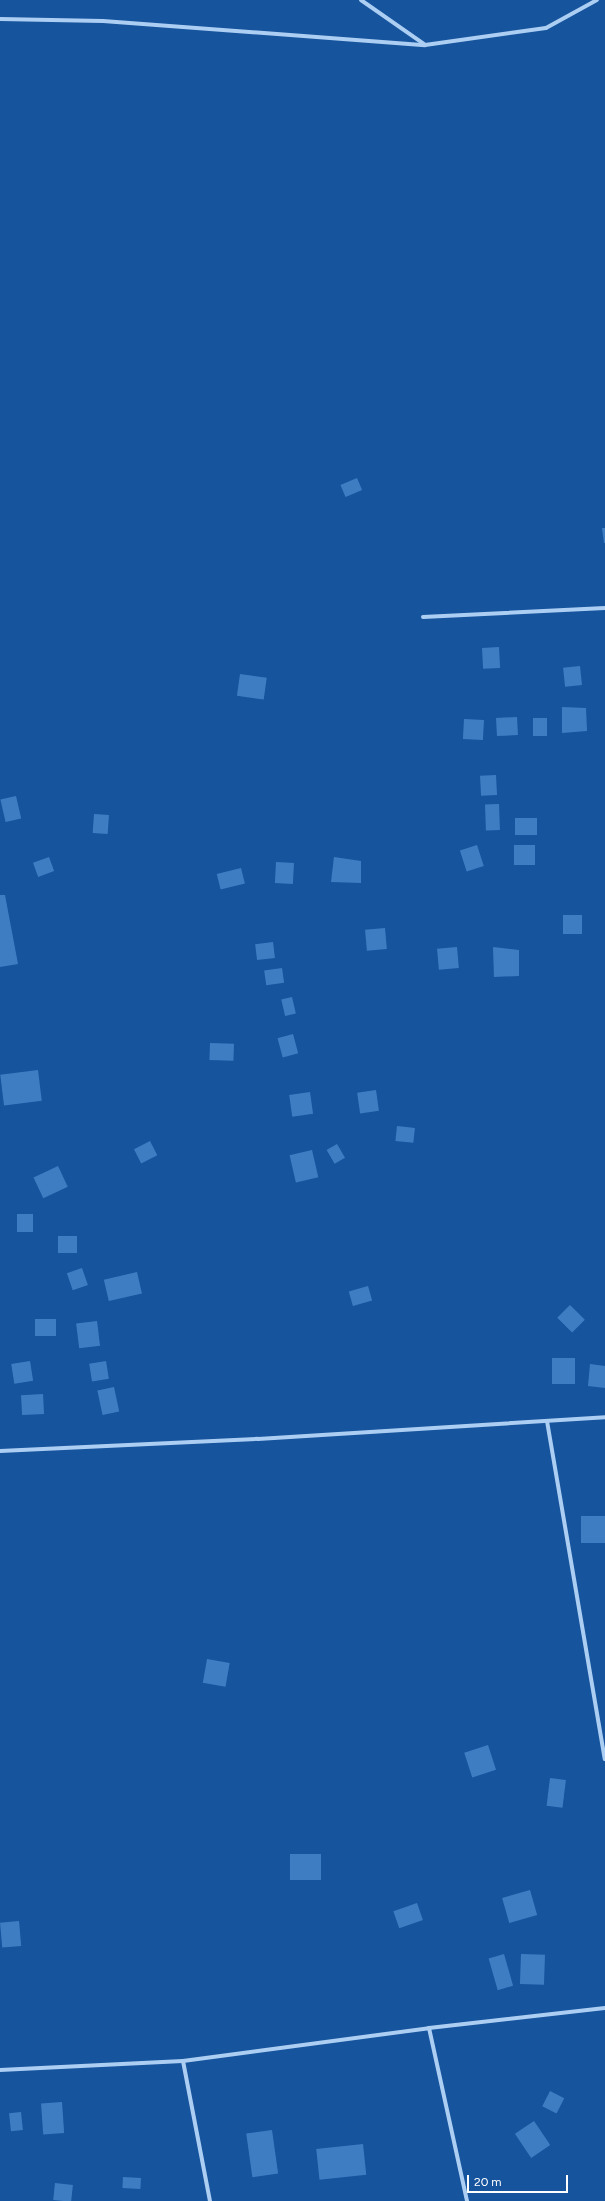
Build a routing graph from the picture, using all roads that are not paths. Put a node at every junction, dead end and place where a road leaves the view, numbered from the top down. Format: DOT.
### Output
graph roads {
  1 [pos="361,0"];
  2 [pos="598,0"];
  3 [pos="0,19"];
  4 [pos="425,45"];
  5 [pos="605,608"];
  6 [pos="423,617"];
  7 [pos="605,1418"];
  8 [pos="547,1421"];
  9 [pos="0,1451"];
  10 [pos="605,1759"];
  11 [pos="605,2008"];
  12 [pos="428,2028"];
  13 [pos="182,2061"];
  14 [pos="0,2070"];
  15 [pos="210,2201"];
  16 [pos="467,2201"];
  1 -- 4 [label="street"];
  2 -- 4 [label="street"];
  3 -- 4 [label="street"];
  5 -- 6 [label="street"];
  7 -- 8 [label="street"];
  8 -- 9 [label="street"];
  8 -- 10 [label="street"];
  11 -- 12 [label="street"];
  12 -- 13 [label="street"];
  12 -- 16 [label="street"];
  13 -- 14 [label="street"];
  13 -- 15 [label="street"];
}
